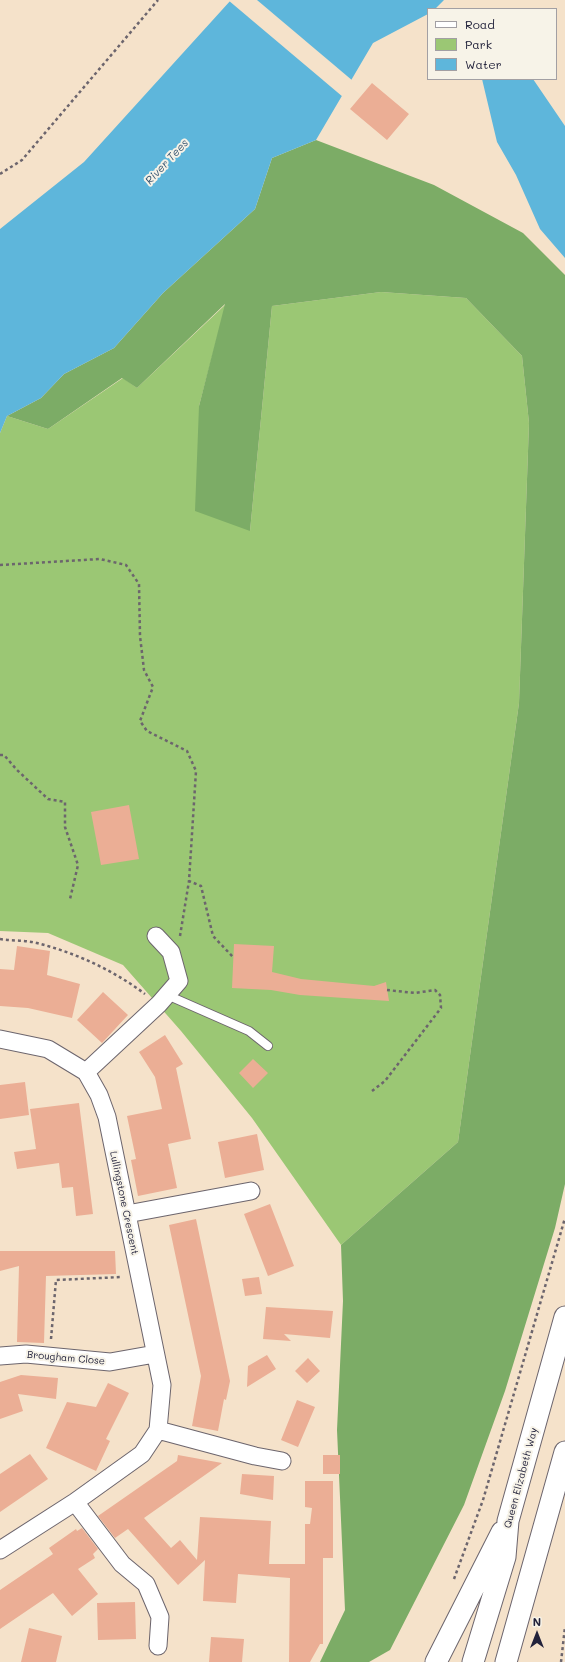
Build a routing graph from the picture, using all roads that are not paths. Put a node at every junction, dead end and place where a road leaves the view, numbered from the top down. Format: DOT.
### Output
graph roads {
  1 [pos="156,936"];
  2 [pos="163,1000"];
  3 [pos="0,1039"];
  4 [pos="268,1046"];
  5 [pos="86,1072"];
  6 [pos="251,1191"];
  7 [pos="127,1214"];
  8 [pos="565,1317"];
  9 [pos="155,1354"];
  10 [pos="0,1356"];
  11 [pos="158,1430"];
  12 [pos="565,1452"];
  13 [pos="282,1461"];
  14 [pos="75,1502"];
  15 [pos="508,1521"];
  16 [pos="0,1550"];
  17 [pos="158,1646"];
  18 [pos="436,1662"];
  19 [pos="473,1662"];
  20 [pos="506,1662"];
  1 -- 2 [label="street"];
  2 -- 4 [label="lane"];
  2 -- 5 [label="street"];
  3 -- 5 [label="street, Lullingstone Crescent"];
  5 -- 7 [label="street, Lullingstone Crescent"];
  6 -- 7 [label="street"];
  7 -- 9 [label="street, Lullingstone Crescent"];
  8 -- 15 [label="street, Queen Elizabeth Way"];
  9 -- 10 [label="street, Brougham Close"];
  9 -- 11 [label="street, Lullingstone Crescent"];
  11 -- 13 [label="street"];
  11 -- 14 [label="street, Lullingstone Crescent"];
  12 -- 20 [label="street"];
  14 -- 16 [label="street, Lullingstone Crescent"];
  14 -- 17 [label="street"];
  15 -- 18 [label="street"];
  15 -- 19 [label="street, Queen Elizabeth Way"];
}
